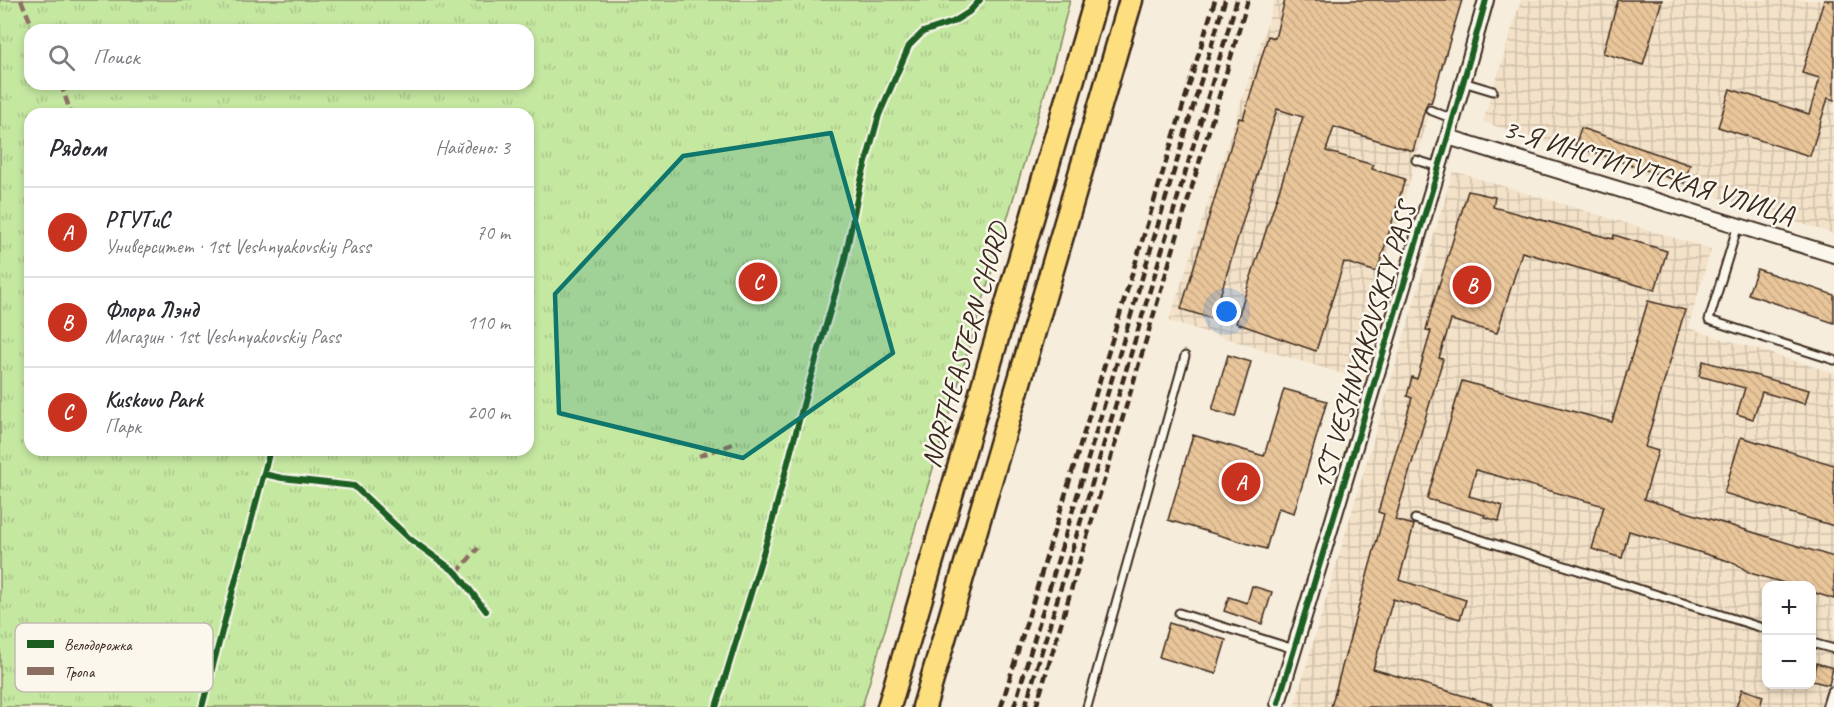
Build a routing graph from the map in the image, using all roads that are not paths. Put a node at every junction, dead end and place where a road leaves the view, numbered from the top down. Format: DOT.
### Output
graph roads {
  1 [pos="1096,0"];
  2 [pos="1131,0"];
  3 [pos="1486,0"];
  4 [pos="1463,82"];
  5 [pos="1492,91"];
  6 [pos="1430,110"];
  7 [pos="1453,119"];
  8 [pos="1448,136"];
  9 [pos="1416,160"];
  10 [pos="1439,167"];
  11 [pos="1738,225"];
  12 [pos="1834,255"];
  13 [pos="1185,356"];
  14 [pos="1834,360"];
  15 [pos="1415,519"];
  16 [pos="1179,613"];
  17 [pos="1762,626"];
  18 [pos="1816,644"];
  19 [pos="1295,649"];
  20 [pos="1834,649"];
  21 [pos="1834,694"];
  22 [pos="1278,705"];
  23 [pos="889,707"];
  24 [pos="924,707"];
  25 [pos="1087,707"];
  26 [pos="1830,707"];
  1 -- 23 [label="main road, NORTHEASTERN CHORD"];
  2 -- 24 [label="main road"];
  3 -- 4 [label="street, 1ST VESHNYAKOVSKIY PASS"];
  4 -- 5 [label="lane"];
  4 -- 7 [label="street, 1ST VESHNYAKOVSKIY PASS"];
  6 -- 7 [label="lane"];
  7 -- 8 [label="street, 1ST VESHNYAKOVSKIY PASS"];
  8 -- 10 [label="street, 1ST VESHNYAKOVSKIY PASS"];
  8 -- 11 [label="street, 3-Я ИНСТИТУТСКАЯ УЛИЦА"];
  9 -- 10 [label="lane"];
  10 -- 19 [label="street, 1ST VESHNYAKOVSKIY PASS"];
  11 -- 12 [label="street, 3-Я ИНСТИТУТСКАЯ УЛИЦА"];
  11 -- 14 [label="lane"];
  13 -- 25 [label="lane"];
  15 -- 17 [label="lane"];
  16 -- 19 [label="lane"];
  18 -- 20 [label="lane"];
  19 -- 22 [label="street, 1ST VESHNYAKOVSKIY PASS"];
  21 -- 26 [label="street"];
}
